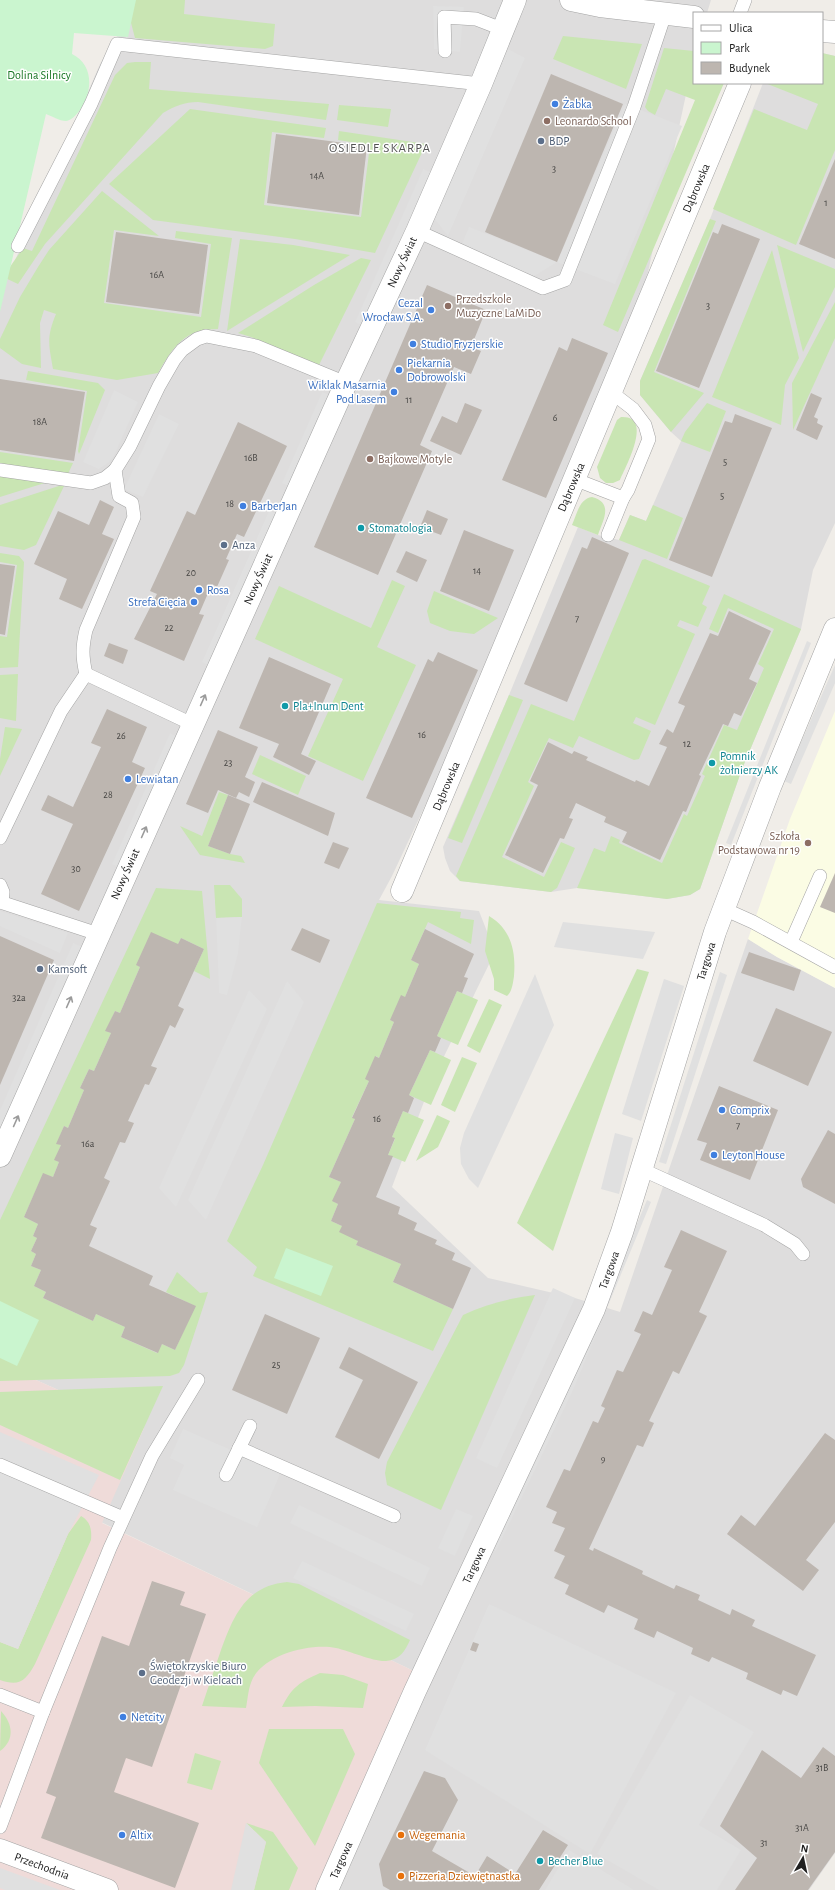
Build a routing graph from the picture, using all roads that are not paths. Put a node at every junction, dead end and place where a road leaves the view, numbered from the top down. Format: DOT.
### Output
graph roads {
  1 [pos="514,0"];
  2 [pos="571,0"];
  3 [pos="745,0"];
  4 [pos="740,12"];
  5 [pos="665,14"];
  6 [pos="693,18"];
  7 [pos="502,29"];
  8 [pos="823,31"];
  9 [pos="835,32"];
  10 [pos="445,51"];
  11 [pos="481,84"];
  12 [pos="740,84"];
  13 [pos="417,231"];
  14 [pos="18,246"];
  15 [pos="346,383"];
  16 [pos="611,392"];
  17 [pos="0,470"];
  18 [pos="116,470"];
  19 [pos="574,479"];
  20 [pos="623,498"];
  21 [pos="608,535"];
  22 [pos="835,629"];
  23 [pos="86,674"];
  24 [pos="192,724"];
  25 [pos="0,838"];
  26 [pos="820,876"];
  27 [pos="0,885"];
  28 [pos="402,891"];
  29 [pos="1,902"];
  30 [pos="724,909"];
  31 [pos="98,934"];
  32 [pos="790,942"];
  33 [pos="835,967"];
  34 [pos="0,1156"];
  35 [pos="641,1169"];
  36 [pos="803,1254"];
  37 [pos="198,1380"];
  38 [pos="250,1426"];
  39 [pos="239,1448"];
  40 [pos="0,1465"];
  41 [pos="226,1475"];
  42 [pos="394,1516"];
  43 [pos="123,1518"];
  44 [pos="0,1696"];
  45 [pos="43,1712"];
  46 [pos="0,1827"];
  47 [pos="0,1850"];
  48 [pos="107,1890"];
  49 [pos="327,1890"];
  1 -- 7 [label="street, Nowy Świat"];
  2 -- 5 [label="street"];
  3 -- 4 [label="lane"];
  5 -- 6 [label="street"];
  5 -- 13 [label="lane"];
  7 -- 10 [label="lane"];
  7 -- 11 [label="street, Nowy Świat"];
  8 -- 9 [label="street"];
  11 -- 13 [label="street, Nowy Świat"];
  11 -- 14 [label="lane"];
  12 -- 16 [label="street, Dąbrowska"];
  13 -- 15 [label="street, Nowy Świat"];
  15 -- 18 [label="lane"];
  24 -- 15 [label="street, Nowy Świat, one-way"];
  16 -- 19 [label="street, Dąbrowska"];
  16 -- 20 [label="lane"];
  17 -- 18 [label="lane"];
  18 -- 23 [label="lane"];
  19 -- 20 [label="lane"];
  19 -- 28 [label="street, Dąbrowska"];
  20 -- 21 [label="lane"];
  22 -- 30 [label="street, Targowa"];
  23 -- 24 [label="lane"];
  23 -- 25 [label="lane"];
  31 -- 24 [label="street, Nowy Świat, one-way"];
  26 -- 32 [label="lane"];
  27 -- 29 [label="lane"];
  29 -- 31 [label="lane"];
  30 -- 32 [label="lane"];
  30 -- 35 [label="street, Targowa"];
  34 -- 31 [label="street, Nowy Świat, one-way"];
  32 -- 33 [label="lane"];
  35 -- 36 [label="lane"];
  35 -- 49 [label="street, Targowa"];
  37 -- 43 [label="lane"];
  38 -- 39 [label="lane"];
  39 -- 41 [label="lane"];
  39 -- 42 [label="lane"];
  40 -- 43 [label="lane"];
  43 -- 45 [label="lane"];
  44 -- 45 [label="lane"];
  45 -- 46 [label="lane"];
  47 -- 48 [label="street, Przechodnia"];
}
